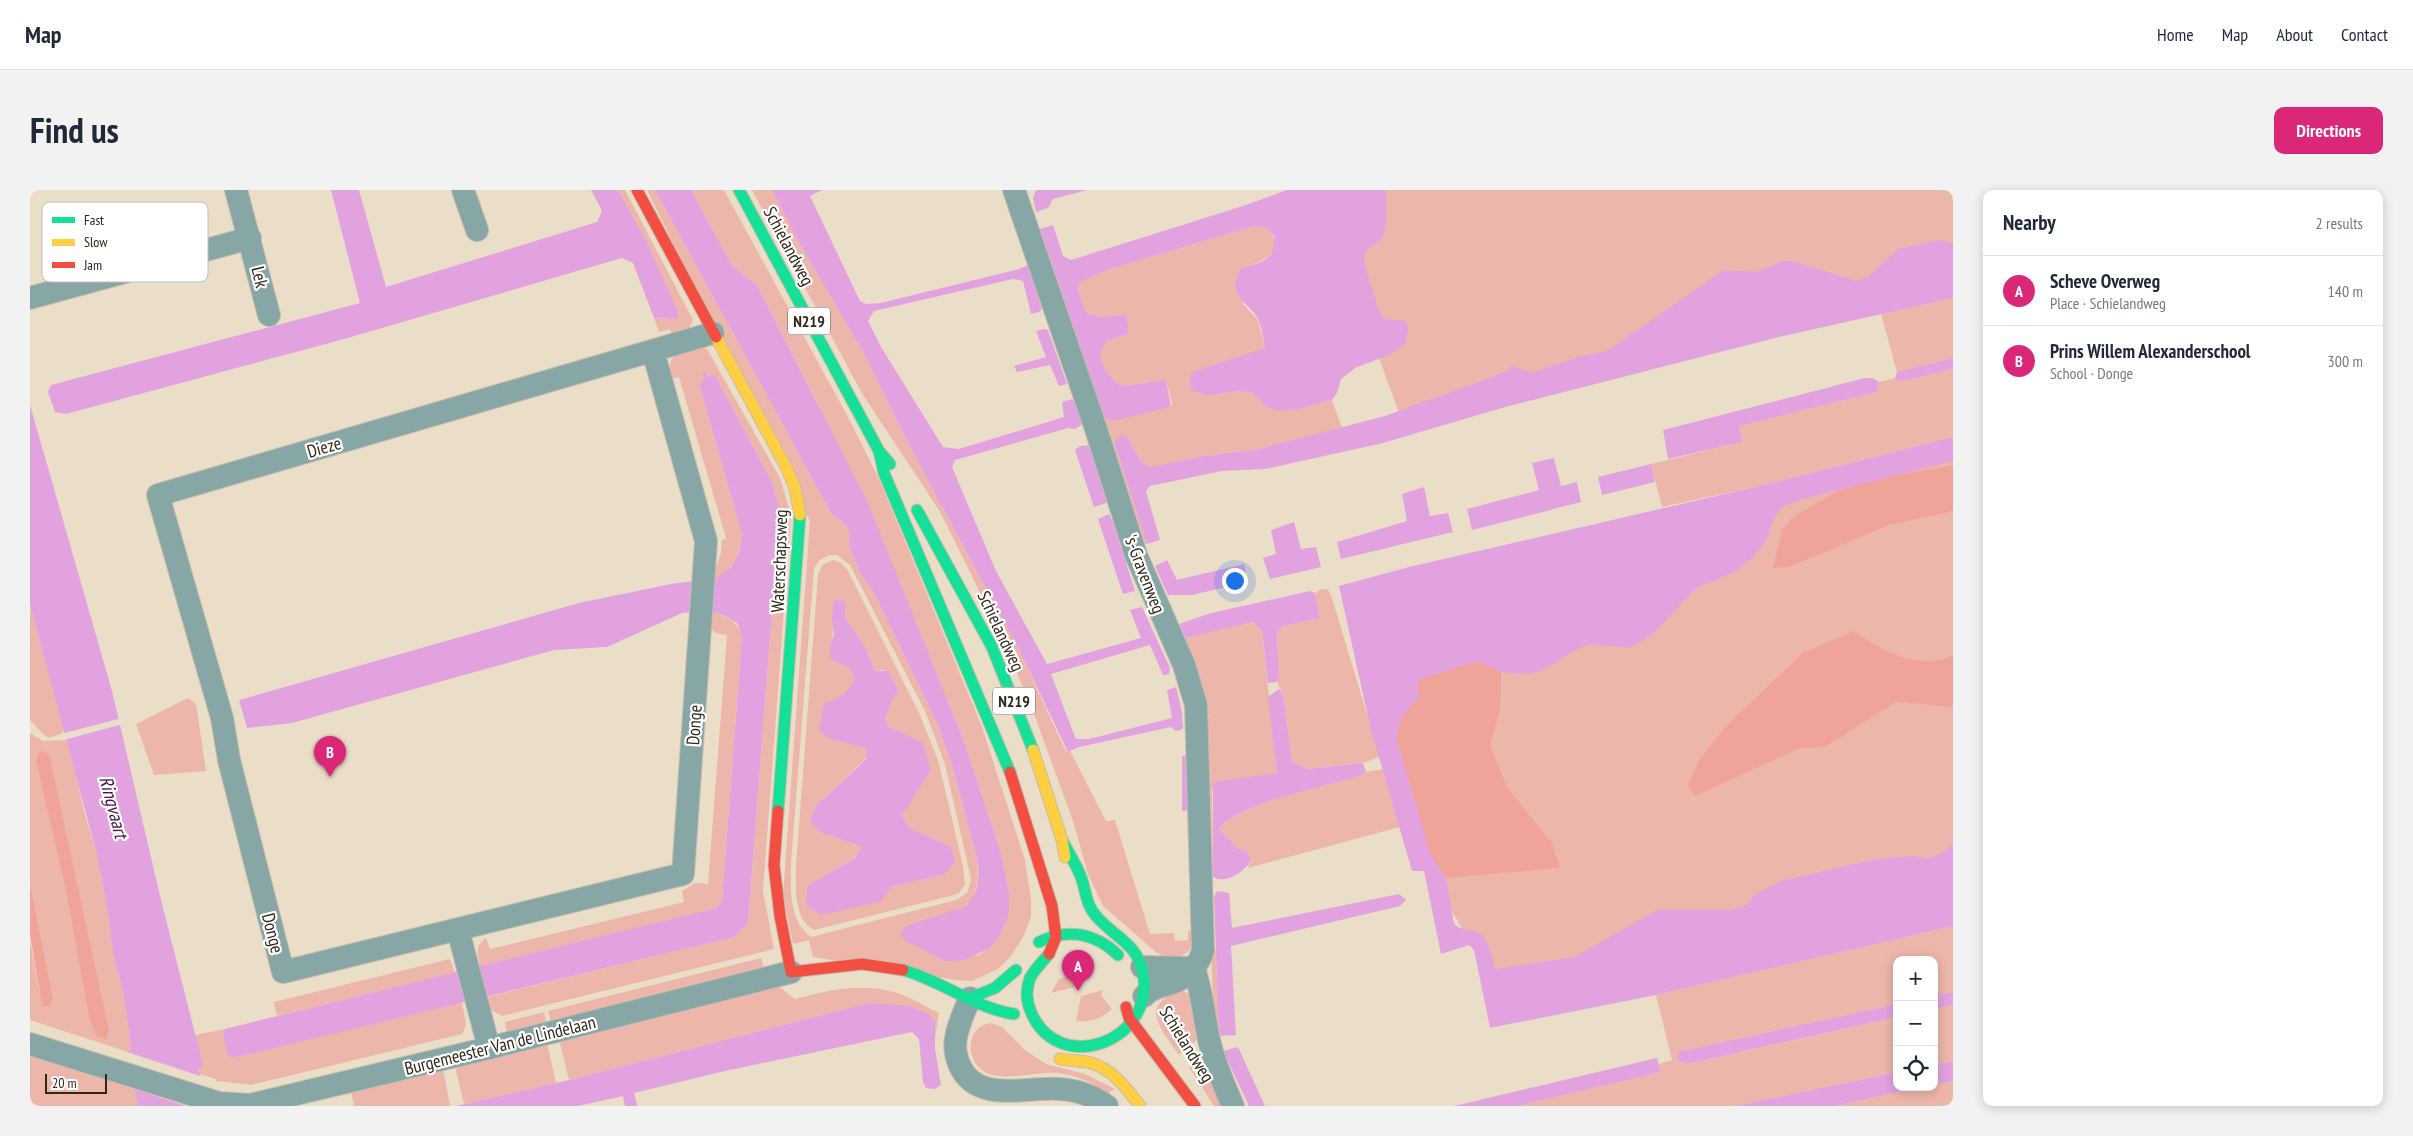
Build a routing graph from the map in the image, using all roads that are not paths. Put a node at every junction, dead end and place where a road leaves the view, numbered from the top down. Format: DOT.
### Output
graph roads {
  1 [pos="236,190"];
  2 [pos="463,190"];
  3 [pos="637,190"];
  4 [pos="739,190"];
  5 [pos="1014,190"];
  6 [pos="477,230"];
  7 [pos="250,238"];
  8 [pos="208,249"];
  9 [pos="89,282"];
  10 [pos="30,298"];
  11 [pos="269,315"];
  12 [pos="713,333"];
  13 [pos="653,351"];
  14 [pos="879,451"];
  15 [pos="897,475"];
  16 [pos="911,500"];
  17 [pos="222,718"];
  18 [pos="1062,840"];
  19 [pos="1035,853"];
  20 [pos="1067,875"];
  21 [pos="1081,924"];
  22 [pos="458,930"];
  23 [pos="1056,935"];
  24 [pos="1092,936"];
  25 [pos="1129,962"];
  26 [pos="1194,968"];
  27 [pos="790,972"];
  28 [pos="970,998"];
  29 [pos="1140,1003"];
  30 [pos="1016,1019"];
  31 [pos="1133,1023"];
  32 [pos="1038,1025"];
  33 [pos="30,1044"];
  34 [pos="489,1048"];
  35 [pos="1049,1054"];
  36 [pos="1182,1068"];
  37 [pos="996,1098"];
  38 [pos="1106,1106"];
  39 [pos="1140,1106"];
  40 [pos="1194,1106"];
  41 [pos="1203,1106"];
  42 [pos="1233,1106"];
  1 -- 7 [label="street, Lek"];
  2 -- 6 [label="street"];
  3 -- 12 [label="main road, Waterschapsweg"];
  4 -- 14 [label="main road, Schielandweg / N219"];
  5 -- 26 [label="street, 's-Gravenweg"];
  7 -- 8 [label="street"];
  7 -- 11 [label="street, Lek"];
  9 -- 10 [label="street"];
  12 -- 13 [label="street, Dieze"];
  12 -- 27 [label="main road, Waterschapsweg"];
  13 -- 17 [label="street, Dieze"];
  13 -- 22 [label="street, Donge"];
  14 -- 15 [label="main road, Schielandweg / N219"];
  14 -- 19 [label="main road, Schielandweg / N219"];
  16 -- 18 [label="main road, Schielandweg / N219"];
  17 -- 22 [label="street, Donge"];
  18 -- 20 [label="main road, Schielandweg / N219"];
  18 -- 25 [label="main road, Schielandweg / N219"];
  19 -- 23 [label="main road, Schielandweg / N219"];
  19 -- 23 [label="main road, Schielandweg / N219"];
  21 -- 24 [label="main road, N219"];
  22 -- 34 [label="street"];
  23 -- 24 [label="main road, N219"];
  23 -- 32 [label="main road, N219"];
  24 -- 25 [label="main road, N219"];
  25 -- 26 [label="street"];
  25 -- 29 [label="main road, N219"];
  26 -- 29 [label="street"];
  26 -- 42 [label="street"];
  27 -- 28 [label="main road, Burgemeester Van de Lindelaan"];
  27 -- 34 [label="street, Burgemeester Van de Lindelaan"];
  28 -- 30 [label="main road, Burgemeester Van de Lindelaan"];
  28 -- 30 [label="main road"];
  28 -- 37 [label="street"];
  29 -- 31 [label="main road, N219"];
  29 -- 31 [label="main road, N219"];
  30 -- 32 [label="main road, N219"];
  31 -- 32 [label="main road, N219"];
  31 -- 40 [label="main road, Schielandweg / N219"];
  33 -- 34 [label="street, Burgemeester Van de Lindelaan"];
  35 -- 39 [label="main road"];
  36 -- 41 [label="main road, Schielandweg"];
  37 -- 38 [label="street"];
}
